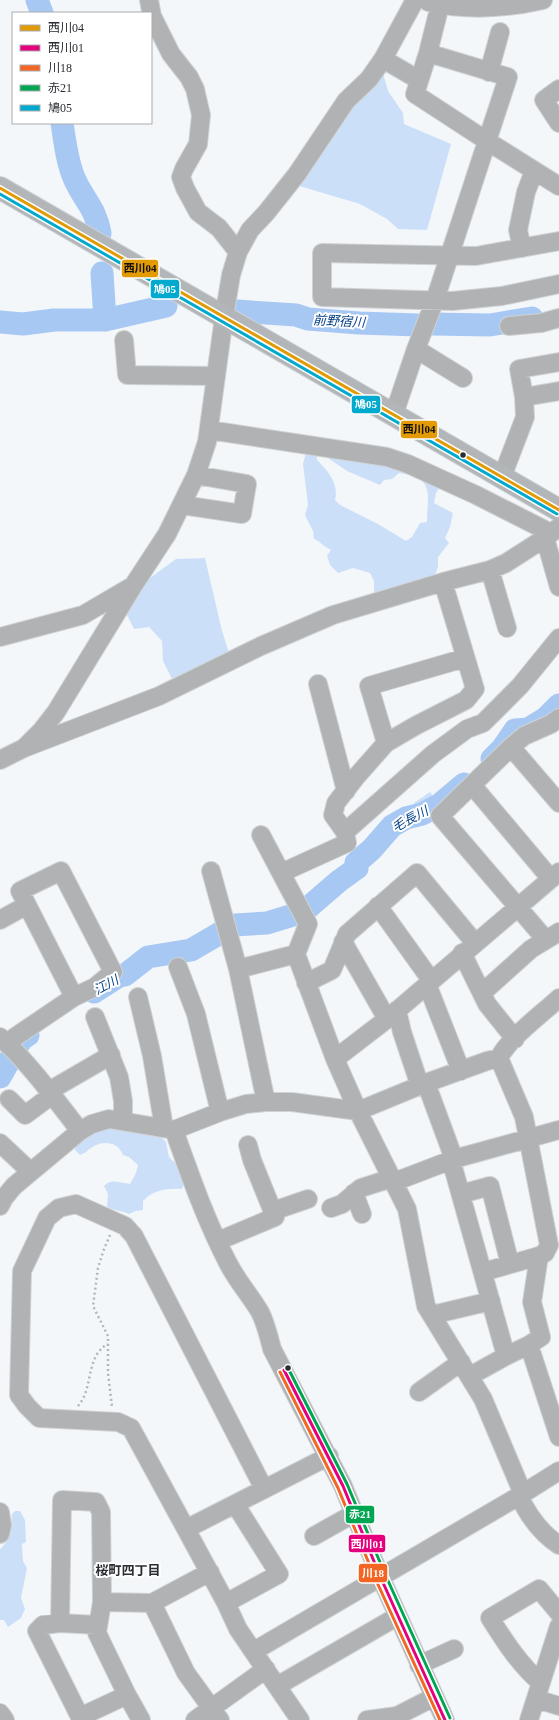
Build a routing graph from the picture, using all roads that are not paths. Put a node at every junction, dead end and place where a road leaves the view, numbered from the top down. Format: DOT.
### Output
graph roads {
  1 [pos="149,0"];
  2 [pos="416,0"];
  3 [pos="543,0"];
  4 [pos="440,5"];
  5 [pos="151,12"];
  6 [pos="152,16"];
  7 [pos="500,32"];
  8 [pos="428,53"];
  9 [pos="383,60"];
  10 [pos="489,72"];
  11 [pos="419,80"];
  12 [pos="559,89"];
  13 [pos="559,123"];
  14 [pos="487,141"];
  15 [pos="534,171"];
  16 [pos="559,186"];
  17 [pos="0,189"];
  18 [pos="559,241"];
  19 [pos="522,248"];
  20 [pos="238,252"];
  21 [pos="448,256"];
  22 [pos="559,284"];
  23 [pos="435,300"];
  24 [pos="224,317"];
  25 [pos="559,318"];
  26 [pos="509,326"];
  27 [pos="124,340"];
  28 [pos="416,349"];
  29 [pos="559,362"];
  30 [pos="216,376"];
  31 [pos="463,378"];
  32 [pos="559,391"];
  33 [pos="524,397"];
  34 [pos="394,414"];
  35 [pos="209,430"];
  36 [pos="196,475"];
  37 [pos="502,477"];
  38 [pos="182,505"];
  39 [pos="559,510"];
  40 [pos="552,533"];
  41 [pos="490,570"];
  42 [pos="443,582"];
  43 [pos="132,586"];
  44 [pos="559,587"];
  45 [pos="507,628"];
  46 [pos="0,637"];
  47 [pos="559,638"];
  48 [pos="465,658"];
  49 [pos="318,684"];
  50 [pos="559,718"];
  51 [pos="386,743"];
  52 [pos="511,747"];
  53 [pos="24,748"];
  54 [pos="0,760"];
  55 [pos="472,785"];
  56 [pos="346,791"];
  57 [pos="559,803"];
  58 [pos="345,832"];
  59 [pos="261,835"];
  60 [pos="211,871"];
  61 [pos="281,873"];
  62 [pos="555,875"];
  63 [pos="27,905"];
  64 [pos="378,906"];
  65 [pos="519,907"];
  66 [pos="0,920"];
  67 [pos="553,936"];
  68 [pos="343,942"];
  69 [pos="469,948"];
  70 [pos="296,954"];
  71 [pos="178,967"];
  72 [pos="238,968"];
  73 [pos="306,982"];
  74 [pos="429,982"];
  75 [pos="482,993"];
  76 [pos="74,997"];
  77 [pos="138,998"];
  78 [pos="559,998"];
  79 [pos="392,1015"];
  80 [pos="95,1017"];
  81 [pos="515,1039"];
  82 [pos="4,1041"];
  83 [pos="111,1055"];
  84 [pos="499,1058"];
  85 [pos="335,1059"];
  86 [pos="461,1071"];
  87 [pos="423,1084"];
  88 [pos="51,1093"];
  89 [pos="9,1099"];
  90 [pos="266,1102"];
  91 [pos="358,1111"];
  92 [pos="220,1112"];
  93 [pos="123,1120"];
  94 [pos="169,1129"];
  95 [pos="559,1130"];
  96 [pos="80,1131"];
  97 [pos="528,1138"];
  98 [pos="0,1143"];
  99 [pos="248,1145"];
  100 [pos="453,1160"];
  101 [pos="31,1172"];
  102 [pos="393,1180"];
  103 [pos="354,1193"];
  104 [pos="461,1194"];
  105 [pos="308,1199"];
  106 [pos="0,1206"];
  107 [pos="331,1208"];
  108 [pos="273,1211"];
  109 [pos="362,1214"];
  110 [pos="218,1241"];
  111 [pos="539,1256"];
  112 [pos="510,1264"];
  113 [pos="483,1272"];
  114 [pos="491,1301"];
  115 [pos="432,1316"];
  116 [pos="529,1345"];
  117 [pos="506,1356"];
  118 [pos="466,1369"];
  119 [pos="552,1391"];
  120 [pos="419,1392"];
  121 [pos="559,1437"];
  122 [pos="328,1456"];
  123 [pos="559,1471"];
  124 [pos="264,1489"];
  125 [pos="521,1495"];
  126 [pos="235,1504"];
  127 [pos="0,1512"];
  128 [pos="355,1513"];
  129 [pos="186,1529"];
  130 [pos="0,1534"];
  131 [pos="314,1536"];
  132 [pos="559,1545"];
  133 [pos="210,1572"];
  134 [pos="380,1576"];
  135 [pos="102,1602"];
  136 [pos="152,1603"];
  137 [pos="226,1603"];
  138 [pos="559,1612"];
  139 [pos="398,1616"];
  140 [pos="60,1623"];
  141 [pos="98,1625"];
  142 [pos="559,1626"];
  143 [pos="454,1649"];
  144 [pos="254,1651"];
  145 [pos="420,1665"];
  146 [pos="266,1668"];
  147 [pos="277,1686"];
  148 [pos="539,1691"];
  149 [pos="127,1695"];
  150 [pos="434,1697"];
  151 [pos="559,1706"];
  152 [pos="216,1714"];
  153 [pos="141,1720"];
  154 [pos="195,1720"];
  155 [pos="300,1720"];
  156 [pos="366,1720"];
  157 [pos="445,1720"];
  158 [pos="529,1720"];
  1 -- 5 [label="street"];
  2 -- 4 [label="street"];
  2 -- 9 [label="street"];
  3 -- 4 [label="street"];
  4 -- 8 [label="street"];
  6 -- 20 [label="street"];
  7 -- 10 [label="street"];
  8 -- 10 [label="street"];
  8 -- 11 [label="street"];
  9 -- 11 [label="street"];
  9 -- 20 [label="street"];
  10 -- 14 [label="street"];
  11 -- 14 [label="street"];
  12 -- 13 [label="street"];
  14 -- 15 [label="street"];
  14 -- 21 [label="street"];
  15 -- 16 [label="street"];
  15 -- 19 [label="street"];
  17 -- 24 [label="main road"];
  18 -- 19 [label="street"];
  19 -- 21 [label="street"];
  20 -- 24 [label="street"];
  21 -- 23 [label="street"];
  21 -- 23 [label="street"];
  22 -- 23 [label="street"];
  23 -- 28 [label="street"];
  24 -- 30 [label="street"];
  24 -- 34 [label="main road"];
  25 -- 26 [label="street"];
  27 -- 30 [label="street"];
  28 -- 31 [label="street"];
  28 -- 34 [label="street"];
  29 -- 33 [label="street"];
  30 -- 35 [label="street"];
  32 -- 33 [label="street"];
  33 -- 37 [label="street"];
  34 -- 37 [label="main road"];
  35 -- 36 [label="street"];
  35 -- 40 [label="street"];
  36 -- 38 [label="street"];
  36 -- 38 [label="street"];
  37 -- 39 [label="main road"];
  38 -- 43 [label="street"];
  40 -- 41 [label="street"];
  40 -- 44 [label="street"];
  41 -- 42 [label="street"];
  41 -- 45 [label="street"];
  42 -- 48 [label="street"];
  42 -- 53 [label="street"];
  43 -- 46 [label="street"];
  43 -- 53 [label="street"];
  47 -- 58 [label="street"];
  48 -- 51 [label="street"];
  48 -- 51 [label="street"];
  49 -- 56 [label="street"];
  50 -- 52 [label="street"];
  51 -- 56 [label="street"];
  52 -- 55 [label="street"];
  52 -- 57 [label="street"];
  53 -- 54 [label="street"];
  55 -- 62 [label="street"];
  55 -- 65 [label="street"];
  56 -- 58 [label="street"];
  58 -- 61 [label="street"];
  59 -- 61 [label="street"];
  60 -- 72 [label="street"];
  61 -- 70 [label="street"];
  62 -- 65 [label="street"];
  63 -- 66 [label="street"];
  63 -- 76 [label="street"];
  63 -- 76 [label="street"];
  64 -- 68 [label="street"];
  64 -- 69 [label="street"];
  64 -- 74 [label="street"];
  65 -- 67 [label="street"];
  65 -- 69 [label="street"];
  67 -- 75 [label="street"];
  68 -- 73 [label="street"];
  68 -- 79 [label="street"];
  69 -- 74 [label="street"];
  69 -- 75 [label="street"];
  70 -- 72 [label="street"];
  70 -- 73 [label="street"];
  71 -- 92 [label="street"];
  72 -- 90 [label="street"];
  73 -- 85 [label="street"];
  74 -- 79 [label="street"];
  74 -- 86 [label="street"];
  75 -- 81 [label="street"];
  76 -- 82 [label="street"];
  77 -- 94 [label="street"];
  78 -- 81 [label="street"];
  79 -- 85 [label="street"];
  79 -- 87 [label="street"];
  80 -- 83 [label="street"];
  81 -- 84 [label="street"];
  82 -- 88 [label="street"];
  83 -- 88 [label="street"];
  83 -- 93 [label="street"];
  84 -- 86 [label="street"];
  84 -- 97 [label="street"];
  85 -- 91 [label="street"];
  86 -- 87 [label="street"];
  87 -- 91 [label="street"];
  87 -- 100 [label="street"];
  88 -- 89 [label="street"];
  88 -- 96 [label="street"];
  90 -- 91 [label="street"];
  90 -- 92 [label="street"];
  91 -- 102 [label="street"];
  92 -- 94 [label="street"];
  93 -- 94 [label="street"];
  93 -- 96 [label="street"];
  94 -- 110 [label="street"];
  95 -- 97 [label="street"];
  96 -- 101 [label="street"];
  97 -- 100 [label="street"];
  97 -- 111 [label="street"];
  98 -- 101 [label="street"];
  99 -- 108 [label="street"];
  100 -- 102 [label="street"];
  100 -- 104 [label="street"];
  101 -- 106 [label="street"];
  102 -- 103 [label="street"];
  102 -- 115 [label="street"];
  103 -- 107 [label="street"];
  103 -- 109 [label="street"];
  104 -- 112 [label="street"];
  104 -- 113 [label="street"];
  105 -- 108 [label="street"];
  108 -- 110 [label="street"];
  110 -- 122 [label="street"];
  111 -- 112 [label="street"];
  111 -- 116 [label="street"];
  112 -- 113 [label="street"];
  113 -- 114 [label="street"];
  114 -- 115 [label="street"];
  114 -- 117 [label="street"];
  115 -- 118 [label="street"];
  116 -- 117 [label="street"];
  116 -- 119 [label="street"];
  117 -- 118 [label="street"];
  118 -- 120 [label="street"];
  118 -- 125 [label="street"];
  119 -- 121 [label="street"];
  122 -- 124 [label="street"];
  122 -- 128 [label="street"];
  123 -- 125 [label="street"];
  124 -- 126 [label="street"];
  124 -- 129 [label="street"];
  125 -- 132 [label="street"];
  125 -- 134 [label="street"];
  126 -- 129 [label="street"];
  126 -- 137 [label="street"];
  127 -- 130 [label="street"];
  128 -- 131 [label="street"];
  128 -- 134 [label="street"];
  129 -- 133 [label="street"];
  133 -- 136 [label="street"];
  133 -- 137 [label="street"];
  134 -- 139 [label="street"];
  134 -- 144 [label="street"];
  135 -- 136 [label="street"];
  135 -- 140 [label="street"];
  135 -- 141 [label="street"];
  136 -- 152 [label="street"];
  137 -- 144 [label="street"];
  138 -- 148 [label="street"];
  139 -- 145 [label="street"];
  139 -- 147 [label="street"];
  140 -- 141 [label="street"];
  140 -- 149 [label="street"];
  141 -- 149 [label="street"];
  142 -- 148 [label="street"];
  143 -- 145 [label="street"];
  144 -- 146 [label="street"];
  145 -- 150 [label="street"];
  146 -- 147 [label="street"];
  146 -- 152 [label="street"];
  147 -- 155 [label="street"];
  148 -- 151 [label="street"];
  148 -- 158 [label="street"];
  149 -- 153 [label="street"];
  150 -- 156 [label="street"];
  150 -- 157 [label="street"];
  152 -- 154 [label="street"];
}
